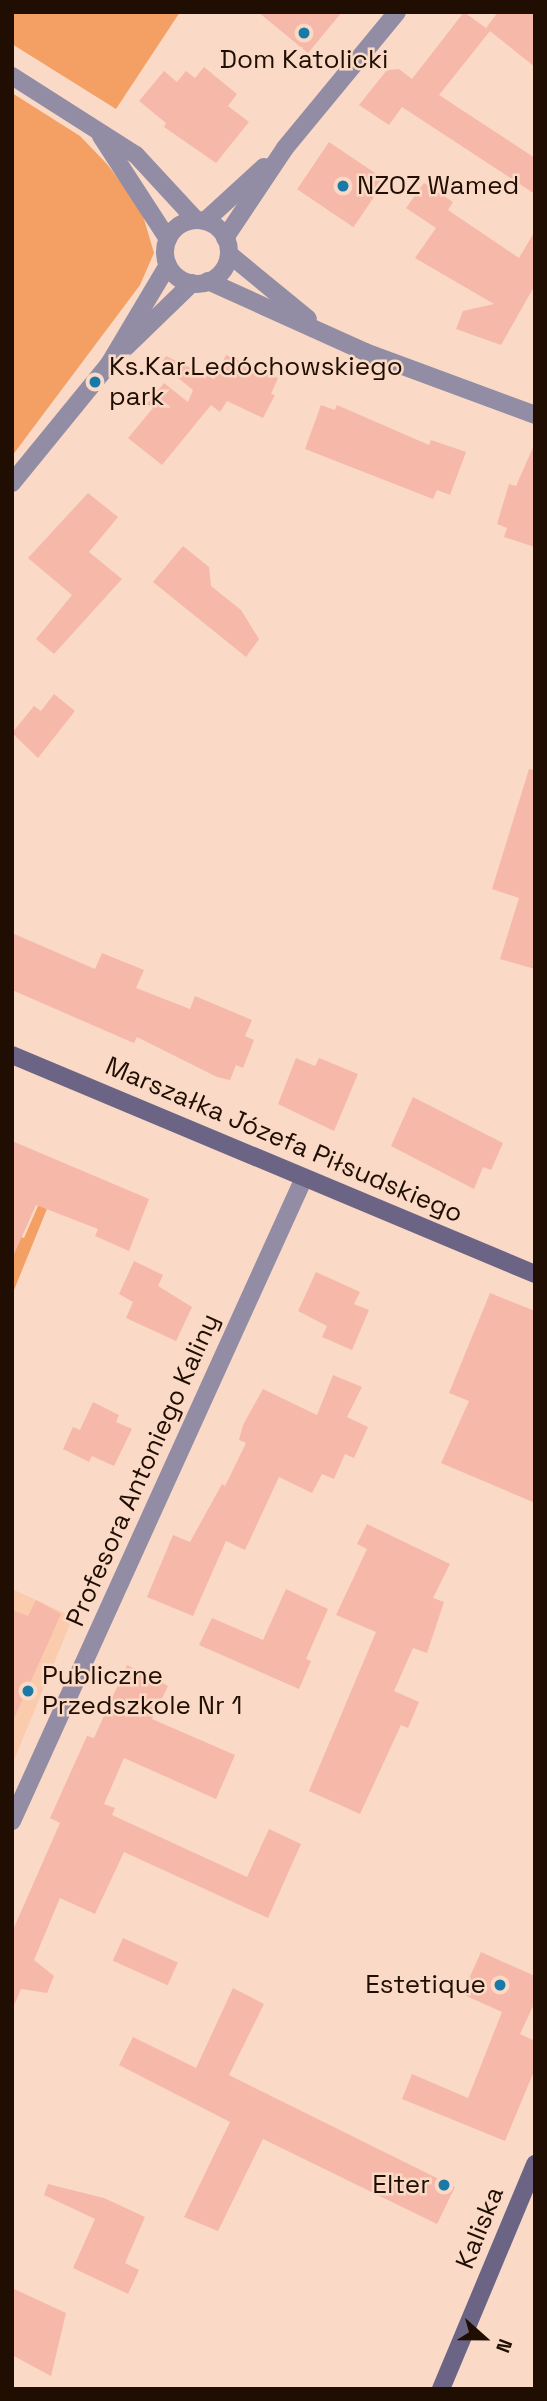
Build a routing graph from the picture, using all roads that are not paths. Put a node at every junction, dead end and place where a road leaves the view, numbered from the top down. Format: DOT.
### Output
graph roads {
  1 [pos="397,12"];
  2 [pos="12,76"];
  3 [pos="97,131"];
  4 [pos="285,148"];
  5 [pos="200,220"];
  6 [pos="168,239"];
  7 [pos="227,246"];
  8 [pos="168,265"];
  9 [pos="200,282"];
  10 [pos="327,335"];
  11 [pos="109,364"];
  12 [pos="535,415"];
  13 [pos="12,483"];
  14 [pos="12,1055"];
  15 [pos="304,1178"];
  16 [pos="535,1274"];
  17 [pos="12,1822"];
  18 [pos="535,2164"];
  19 [pos="441,2389"];
  1 -- 4 [label="street"];
  2 -- 3 [label="street"];
  3 -- 5 [label="street"];
  3 -- 6 [label="street"];
  4 -- 5 [label="street"];
  4 -- 7 [label="street"];
  5 -- 6 [label="street"];
  5 -- 7 [label="street"];
  6 -- 8 [label="street"];
  7 -- 9 [label="street"];
  7 -- 10 [label="street"];
  8 -- 9 [label="street"];
  8 -- 11 [label="street"];
  9 -- 10 [label="street"];
  9 -- 11 [label="street"];
  10 -- 12 [label="street"];
  11 -- 13 [label="street"];
  14 -- 15 [label="street, Marszałka Józefa Piłsudskiego"];
  15 -- 16 [label="street, Marszałka Józefa Piłsudskiego"];
  15 -- 17 [label="street, Profesora Antoniego Kaliny"];
  18 -- 19 [label="street, Kaliska"];
}
